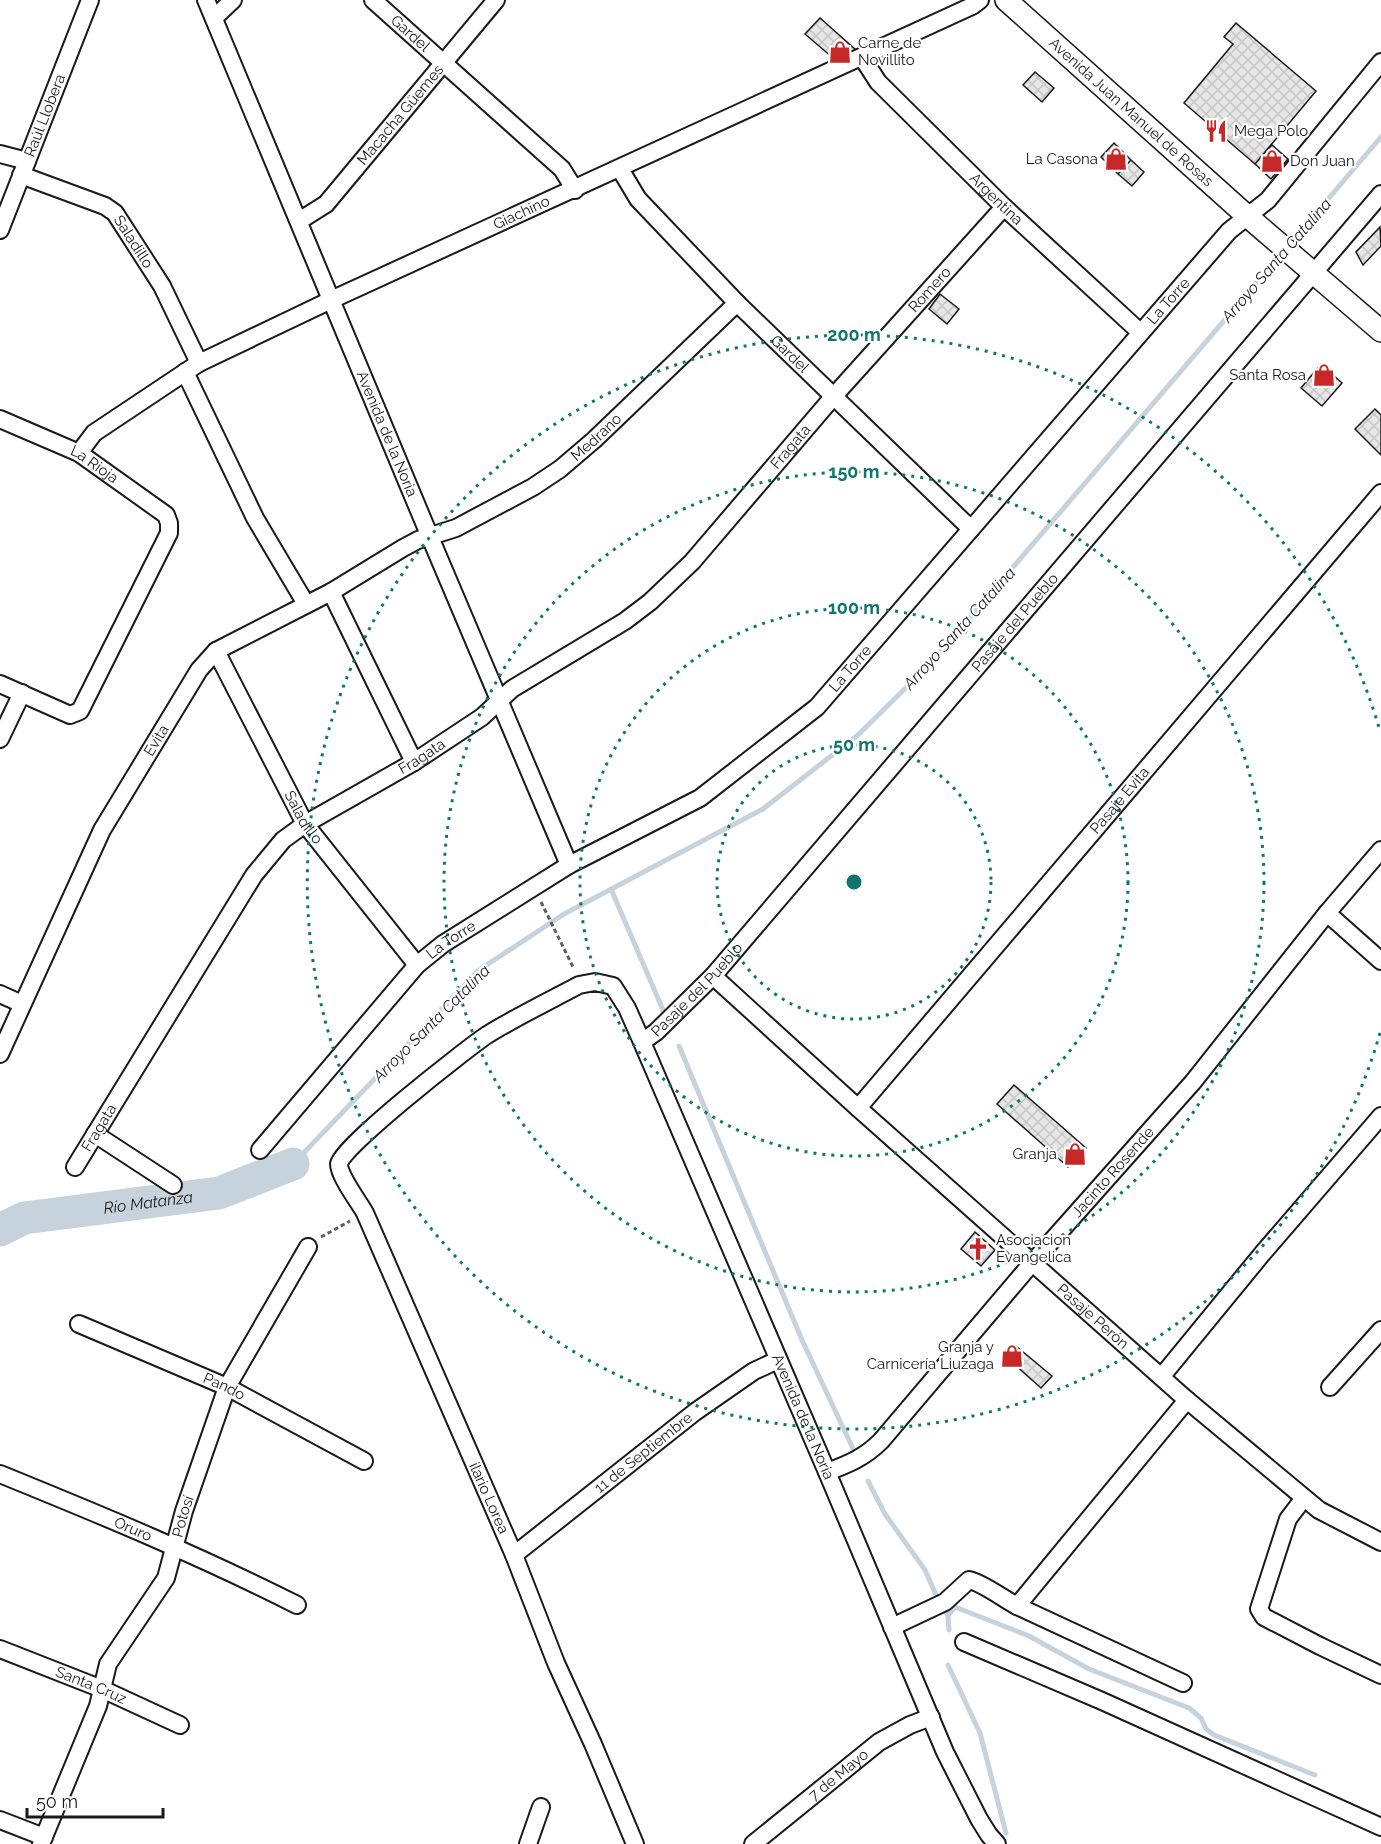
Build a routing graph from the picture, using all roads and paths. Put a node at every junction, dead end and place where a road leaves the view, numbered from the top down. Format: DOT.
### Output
graph roads {
  1 [pos="90,0"];
  2 [pos="206,0"];
  3 [pos="233,0"];
  4 [pos="374,0"];
  5 [pos="496,0"];
  6 [pos="980,0"];
  7 [pos="1014,2"];
  8 [pos="214,18"];
  9 [pos="862,57"];
  10 [pos="445,62"];
  11 [pos="1381,62"];
  12 [pos="0,154"];
  13 [pos="24,168"];
  14 [pos="620,169"];
  15 [pos="575,190"];
  16 [pos="1381,194"];
  17 [pos="1004,207"];
  18 [pos="1252,220"];
  19 [pos="299,221"];
  20 [pos="0,230"];
  21 [pos="1307,266"];
  22 [pos="332,300"];
  23 [pos="737,303"];
  24 [pos="1381,331"];
  25 [pos="1140,332"];
  26 [pos="192,368"];
  27 [pos="833,397"];
  28 [pos="0,419"];
  29 [pos="79,453"];
  30 [pos="1381,493"];
  31 [pos="971,529"];
  32 [pos="430,537"];
  33 [pos="331,592"];
  34 [pos="306,604"];
  35 [pos="216,651"];
  36 [pos="0,684"];
  37 [pos="22,693"];
  38 [pos="500,700"];
  39 [pos="0,739"];
  40 [pos="414,762"];
  41 [pos="305,824"];
  42 [pos="1381,850"];
  43 [pos="569,865"];
  44 [pos="543,906"];
  45 [pos="1327,912"];
  46 [pos="1381,961"];
  47 [pos="417,965"];
  48 [pos="713,976"];
  49 [pos="579,985"];
  50 [pos="0,993"];
  51 [pos="22,1004"];
  52 [pos="642,1042"];
  53 [pos="0,1054"];
  54 [pos="858,1108"];
  55 [pos="1381,1116"];
  56 [pos="95,1134"];
  57 [pos="260,1150"];
  58 [pos="75,1167"];
  59 [pos="173,1185"];
  60 [pos="352,1220"];
  61 [pos="308,1247"];
  62 [pos="1032,1263"];
  63 [pos="79,1324"];
  64 [pos="1381,1330"];
  65 [pos="778,1360"];
  66 [pos="1162,1376"];
  67 [pos="227,1387"];
  68 [pos="1330,1387"];
  69 [pos="1187,1400"];
  70 [pos="364,1461"];
  71 [pos="827,1472"];
  72 [pos="0,1474"];
  73 [pos="1304,1498"];
  74 [pos="1381,1542"];
  75 [pos="174,1547"];
  76 [pos="514,1555"];
  77 [pos="297,1605"];
  78 [pos="1017,1606"];
  79 [pos="892,1627"];
  80 [pos="964,1642"];
  81 [pos="0,1649"];
  82 [pos="1381,1675"];
  83 [pos="1183,1683"];
  84 [pos="102,1689"];
  85 [pos="931,1716"];
  86 [pos="180,1725"];
  87 [pos="541,1808"];
  88 [pos="0,1820"];
  89 [pos="1381,1827"];
  90 [pos="43,1841"];
  91 [pos="528,1844"];
  92 [pos="635,1844"];
  93 [pos="753,1844"];
  94 [pos="997,1844"];
  1 -- 13 [label="street, Raúl Llobera"];
  2 -- 8 [label="street, Avenida de la Noria"];
  3 -- 8 [label="street"];
  4 -- 10 [label="street, Gardel"];
  5 -- 10 [label="street, Macacha Güemes"];
  6 -- 9 [label="street, Giachino"];
  7 -- 18 [label="street, Avenida Juan Manuel de Rosas"];
  8 -- 19 [label="street, Avenida de la Noria"];
  9 -- 14 [label="street, Giachino"];
  9 -- 17 [label="street, Argentina"];
  10 -- 15 [label="street, Gardel"];
  10 -- 19 [label="street, Macacha Güemes"];
  11 -- 18 [label="street, La Torre"];
  12 -- 13 [label="street, Saladillo"];
  13 -- 20 [label="street, Raúl Llobera"];
  13 -- 26 [label="street, Saladillo"];
  14 -- 15 [label="street, Giachino"];
  14 -- 23 [label="street, Gardel"];
  15 -- 22 [label="street, Giachino"];
  16 -- 21 [label="street, Pasaje del Pueblo"];
  17 -- 25 [label="street, Argentina"];
  17 -- 27 [label="street, Romero"];
  18 -- 21 [label="street, Avenida Juan Manuel de Rosas"];
  18 -- 25 [label="street, La Torre"];
  19 -- 22 [label="street, Avenida de la Noria"];
  21 -- 24 [label="street, Avenida Juan Manuel de Rosas"];
  21 -- 48 [label="street, Pasaje del Pueblo"];
  22 -- 26 [label="street, Giachino"];
  22 -- 32 [label="street, Avenida de la Noria"];
  23 -- 27 [label="street, Gardel"];
  23 -- 32 [label="street, Medrano"];
  25 -- 31 [label="street, La Torre"];
  26 -- 29 [label="street, Giachino"];
  26 -- 34 [label="street, Saladillo"];
  27 -- 31 [label="street, Gardel"];
  27 -- 38 [label="street, Fragata"];
  28 -- 29 [label="street, La Rioja"];
  29 -- 37 [label="street, La Rioja"];
  30 -- 54 [label="street, Pasaje Evita"];
  31 -- 43 [label="street, La Torre"];
  32 -- 33 [label="street, Evita"];
  32 -- 38 [label="street, Avenida de la Noria"];
  33 -- 34 [label="street, Evita"];
  33 -- 40 [label="street"];
  34 -- 35 [label="street, Evita"];
  35 -- 41 [label="street, Saladillo"];
  35 -- 51 [label="street, Evita"];
  36 -- 37 [label="street"];
  37 -- 39 [label="street"];
  38 -- 40 [label="street, Fragata"];
  38 -- 43 [label="street, Avenida de la Noria"];
  40 -- 41 [label="street, Fragata"];
  41 -- 47 [label="street, Saladillo"];
  41 -- 56 [label="street, Fragata"];
  42 -- 45 [label="street, Jacinto Rosende"];
  43 -- 47 [label="street, La Torre"];
  44 -- 49 [label="path"];
  45 -- 46 [label="street"];
  45 -- 62 [label="street, Jacinto Rosende"];
  47 -- 57 [label="street, La Torre"];
  48 -- 52 [label="street, Pasaje del Pueblo"];
  48 -- 54 [label="street, Pasaje Perón"];
  49 -- 52 [label="street, Avenida de la Noria"];
  49 -- 76 [label="street, ilario Lorea"];
  50 -- 51 [label="street"];
  51 -- 53 [label="street, Evita"];
  52 -- 65 [label="street, Avenida de la Noria"];
  54 -- 62 [label="street, Pasaje Perón"];
  55 -- 66 [label="street"];
  56 -- 58 [label="street, Fragata"];
  56 -- 59 [label="street"];
  60 -- 61 [label="path"];
  61 -- 67 [label="street, Potosí"];
  62 -- 66 [label="street, Pasaje Perón"];
  62 -- 71 [label="street, Jacinto Rosende"];
  63 -- 67 [label="street, Pando"];
  64 -- 68 [label="street"];
  65 -- 71 [label="street, Avenida de la Noria"];
  65 -- 76 [label="street, 11 de Septiembre"];
  66 -- 69 [label="street, Pasaje Perón"];
  67 -- 70 [label="street, Pando"];
  67 -- 75 [label="street, Potosí"];
  69 -- 73 [label="street, Pasaje Perón"];
  69 -- 78 [label="street"];
  71 -- 79 [label="street, Avenida de la Noria"];
  72 -- 75 [label="street, Oruro"];
  73 -- 74 [label="street, Pasaje Perón"];
  73 -- 82 [label="street"];
  75 -- 77 [label="street, Oruro"];
  75 -- 84 [label="street, Potosí"];
  76 -- 92 [label="street, ilario Lorea"];
  78 -- 79 [label="street"];
  78 -- 83 [label="street"];
  79 -- 85 [label="street, Avenida de la Noria"];
  80 -- 89 [label="street"];
  81 -- 84 [label="street, Santa Cruz"];
  84 -- 86 [label="street, Santa Cruz"];
  84 -- 90 [label="street, Potosí"];
  85 -- 93 [label="street, 7 de Mayo"];
  85 -- 94 [label="street, Avenida de la Noria"];
  87 -- 91 [label="street"];
  88 -- 90 [label="street"];
}
